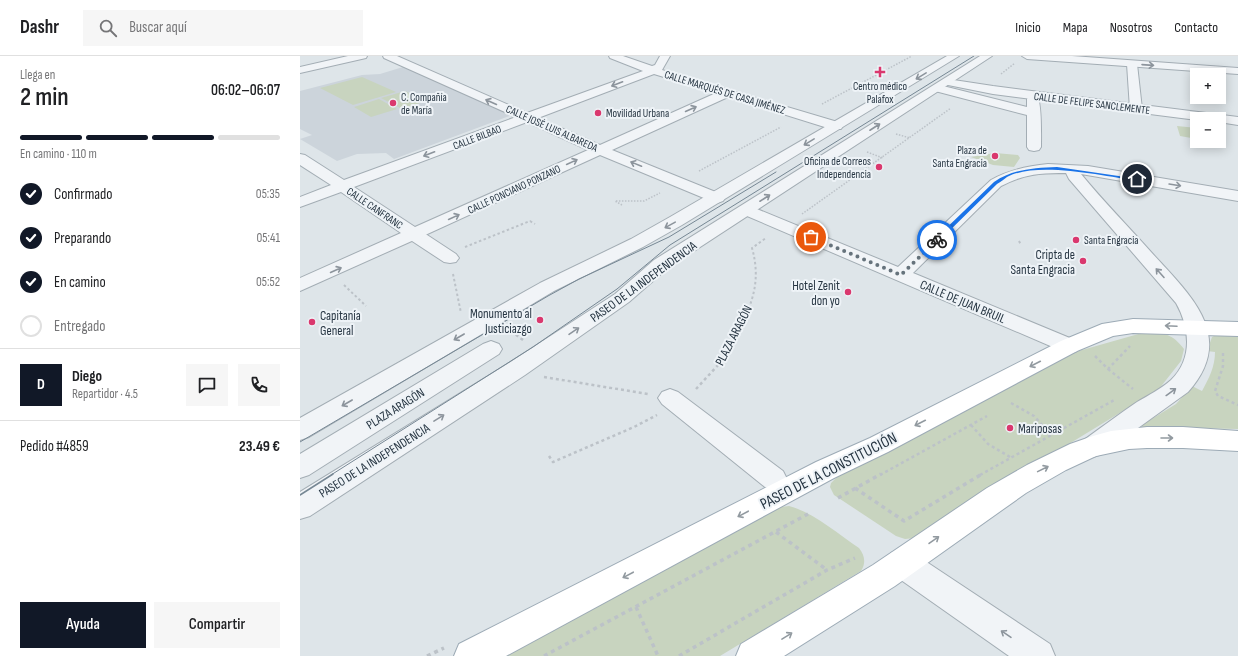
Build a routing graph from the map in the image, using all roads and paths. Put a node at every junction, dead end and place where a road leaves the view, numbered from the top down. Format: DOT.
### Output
graph roads {
  1 [pos="334,56"];
  2 [pos="362,56"];
  3 [pos="388,56"];
  4 [pos="665,56"];
  5 [pos="912,56"];
  6 [pos="954,56"];
  7 [pos="987,56"];
  8 [pos="1027,56"];
  9 [pos="617,57"];
  10 [pos="300,63"];
  11 [pos="1132,64"];
  12 [pos="300,70"];
  13 [pos="653,70"];
  14 [pos="1238,71"];
  15 [pos="943,86"];
  16 [pos="728,93"];
  17 [pos="1033,95"];
  18 [pos="953,106"];
  19 [pos="817,107"];
  20 [pos="1136,109"];
  21 [pos="1034,113"];
  22 [pos="527,118"];
  23 [pos="1238,121"];
  24 [pos="785,125"];
  25 [pos="836,126"];
  26 [pos="895,134"];
  27 [pos="910,138"];
  28 [pos="1034,147"];
  29 [pos="600,150"];
  30 [pos="879,156"];
  31 [pos="300,158"];
  32 [pos="884,158"];
  33 [pos="1072,170"];
  34 [pos="696,172"];
  35 [pos="343,187"];
  36 [pos="662,192"];
  37 [pos="1238,196"];
  38 [pos="717,198"];
  39 [pos="300,202"];
  40 [pos="622,205"];
  41 [pos="746,210"];
  42 [pos="802,214"];
  43 [pos="535,224"];
  44 [pos="415,235"];
  45 [pos="1019,241"];
  46 [pos="473,243"];
  47 [pos="1021,245"];
  48 [pos="752,248"];
  49 [pos="450,258"];
  50 [pos="901,275"];
  51 [pos="342,284"];
  52 [pos="300,285"];
  53 [pos="366,306"];
  54 [pos="462,318"];
  55 [pos="493,318"];
  56 [pos="1196,328"];
  57 [pos="1238,329"];
  58 [pos="1132,344"];
  59 [pos="1223,345"];
  60 [pos="491,349"];
  61 [pos="1079,353"];
  62 [pos="539,364"];
  63 [pos="1108,368"];
  64 [pos="1140,386"];
  65 [pos="1133,390"];
  66 [pos="694,392"];
  67 [pos="1126,393"];
  68 [pos="1120,397"];
  69 [pos="1017,399"];
  70 [pos="1011,403"];
  71 [pos="1238,405"];
  72 [pos="1004,406"];
  73 [pos="662,407"];
  74 [pos="991,414"];
  75 [pos="970,425"];
  76 [pos="300,430"];
  77 [pos="1050,435"];
  78 [pos="1238,441"];
  79 [pos="1093,447"];
  80 [pos="548,456"];
  81 [pos="1010,457"];
  82 [pos="300,467"];
  83 [pos="774,479"];
  84 [pos="855,488"];
  85 [pos="838,498"];
  86 [pos="300,507"];
  87 [pos="808,514"];
  88 [pos="776,532"];
  89 [pos="855,558"];
  90 [pos="902,563"];
  91 [pos="827,570"];
  92 [pos="636,607"];
  93 [pos="471,656"];
  94 [pos="544,656"];
  95 [pos="658,656"];
  96 [pos="679,656"];
  97 [pos="753,656"];
  98 [pos="1038,656"];
  1 -- 10 [label="street"];
  2 -- 12 [label="street"];
  22 -- 3 [label="street, CALLE JOSÉ LUIS ALBAREDA, one-way"];
  4 -- 13 [label="street"];
  5 -- 19 [label="path"];
  6 -- 25 [label="street, one-way"];
  7 -- 15 [label="street, PASEO DE LA INDEPENDENCIA"];
  8 -- 11 [label="street"];
  9 -- 13 [label="street, CALLE MARQUÉS DE CASA JIMÉNEZ"];
  11 -- 14 [label="street, one-way"];
  11 -- 20 [label="street"];
  13 -- 16 [label="street, CALLE MARQUÉS DE CASA JIMÉNEZ"];
  13 -- 22 [label="street, CALLE BILBAO, one-way"];
  15 -- 17 [label="street, CALLE DE FELIPE SANCLEMENTE"];
  15 -- 21 [label="street"];
  41 -- 15 [label="street, PASEO DE LA INDEPENDENCIA, one-way"];
  16 -- 25 [label="street, CALLE MARQUÉS DE CASA JIMÉNEZ"];
  29 -- 16 [label="street, CALLE PONCIANO PONZANO, one-way"];
  17 -- 20 [label="street, CALLE DE FELIPE SANCLEMENTE"];
  17 -- 21 [label="street"];
  18 -- 27 [label="path"];
  20 -- 23 [label="street, CALLE DE FELIPE SANCLEMENTE"];
  21 -- 28 [label="street"];
  22 -- 29 [label="street, CALLE JOSÉ LUIS ALBAREDA"];
  22 -- 35 [label="street, CALLE BILBAO, one-way"];
  24 -- 34 [label="path"];
  25 -- 38 [label="street, one-way"];
  26 -- 27 [label="path"];
  27 -- 32 [label="path"];
  38 -- 29 [label="street, CALLE JOSÉ LUIS ALBAREDA, one-way"];
  44 -- 29 [label="street, CALLE PONCIANO PONZANO, one-way"];
  30 -- 32 [label="path"];
  31 -- 35 [label="street, CALLE CANFRANC"];
  32 -- 42 [label="path"];
  33 -- 37 [label="street, one-way"];
  33 -- 50 [label="street"];
  56 -- 33 [label="street, one-way"];
  35 -- 39 [label="street, CALLE BILBAO"];
  35 -- 44 [label="street, CALLE CANFRANC"];
  36 -- 40 [label="path"];
  38 -- 55 [label="street, one-way"];
  41 -- 50 [label="street, CALLE DE JUAN BRUIL"];
  62 -- 41 [label="street, PASEO DE LA INDEPENDENCIA, one-way"];
  43 -- 46 [label="path"];
  44 -- 49 [label="street, CALLE CANFRANC"];
  52 -- 44 [label="street, CALLE PONCIANO PONZANO, one-way"];
  45 -- 47 [label="path"];
  48 -- 66 [label="path, PLAZA ARAGÓN"];
  49 -- 54 [label="path"];
  50 -- 61 [label="street, CALLE DE JUAN BRUIL"];
  51 -- 53 [label="path"];
  55 -- 62 [label="path"];
  55 -- 76 [label="street, one-way"];
  56 -- 57 [label="main road, PASEO DE LA CONSTITUCIÓN"];
  56 -- 61 [label="main road, PASEO DE LA CONSTITUCIÓN, one-way"];
  79 -- 56 [label="street, one-way"];
  58 -- 63 [label="path"];
  59 -- 71 [label="path"];
  60 -- 82 [label="street, PLAZA ARAGÓN"];
  61 -- 63 [label="path"];
  61 -- 93 [label="main road, PASEO DE LA CONSTITUCIÓN, one-way"];
  62 -- 73 [label="path"];
  86 -- 62 [label="street, PASEO DE LA INDEPENDENCIA, one-way"];
  63 -- 65 [label="path"];
  64 -- 65 [label="path"];
  65 -- 67 [label="path"];
  68 -- 77 [label="path, PASEO DE LA CONSTITUCIÓN"];
  69 -- 70 [label="path"];
  70 -- 72 [label="path"];
  70 -- 77 [label="path"];
  73 -- 80 [label="path"];
  73 -- 83 [label="street"];
  74 -- 75 [label="path, PASEO DE LA CONSTITUCIÓN"];
  75 -- 81 [label="path"];
  75 -- 84 [label="path, PASEO DE LA CONSTITUCIÓN"];
  77 -- 81 [label="path, PASEO DE LA CONSTITUCIÓN"];
  79 -- 78 [label="main road, one-way"];
  90 -- 79 [label="main road, one-way"];
  81 -- 84 [label="path, PASEO DE LA CONSTITUCIÓN"];
  84 -- 85 [label="path, PASEO DE LA CONSTITUCIÓN"];
  87 -- 88 [label="path"];
  88 -- 91 [label="path"];
  88 -- 92 [label="path"];
  89 -- 91 [label="path"];
  97 -- 90 [label="main road, one-way"];
  98 -- 90 [label="street, one-way"];
  91 -- 96 [label="path"];
  92 -- 94 [label="path"];
  92 -- 95 [label="path"];
}
